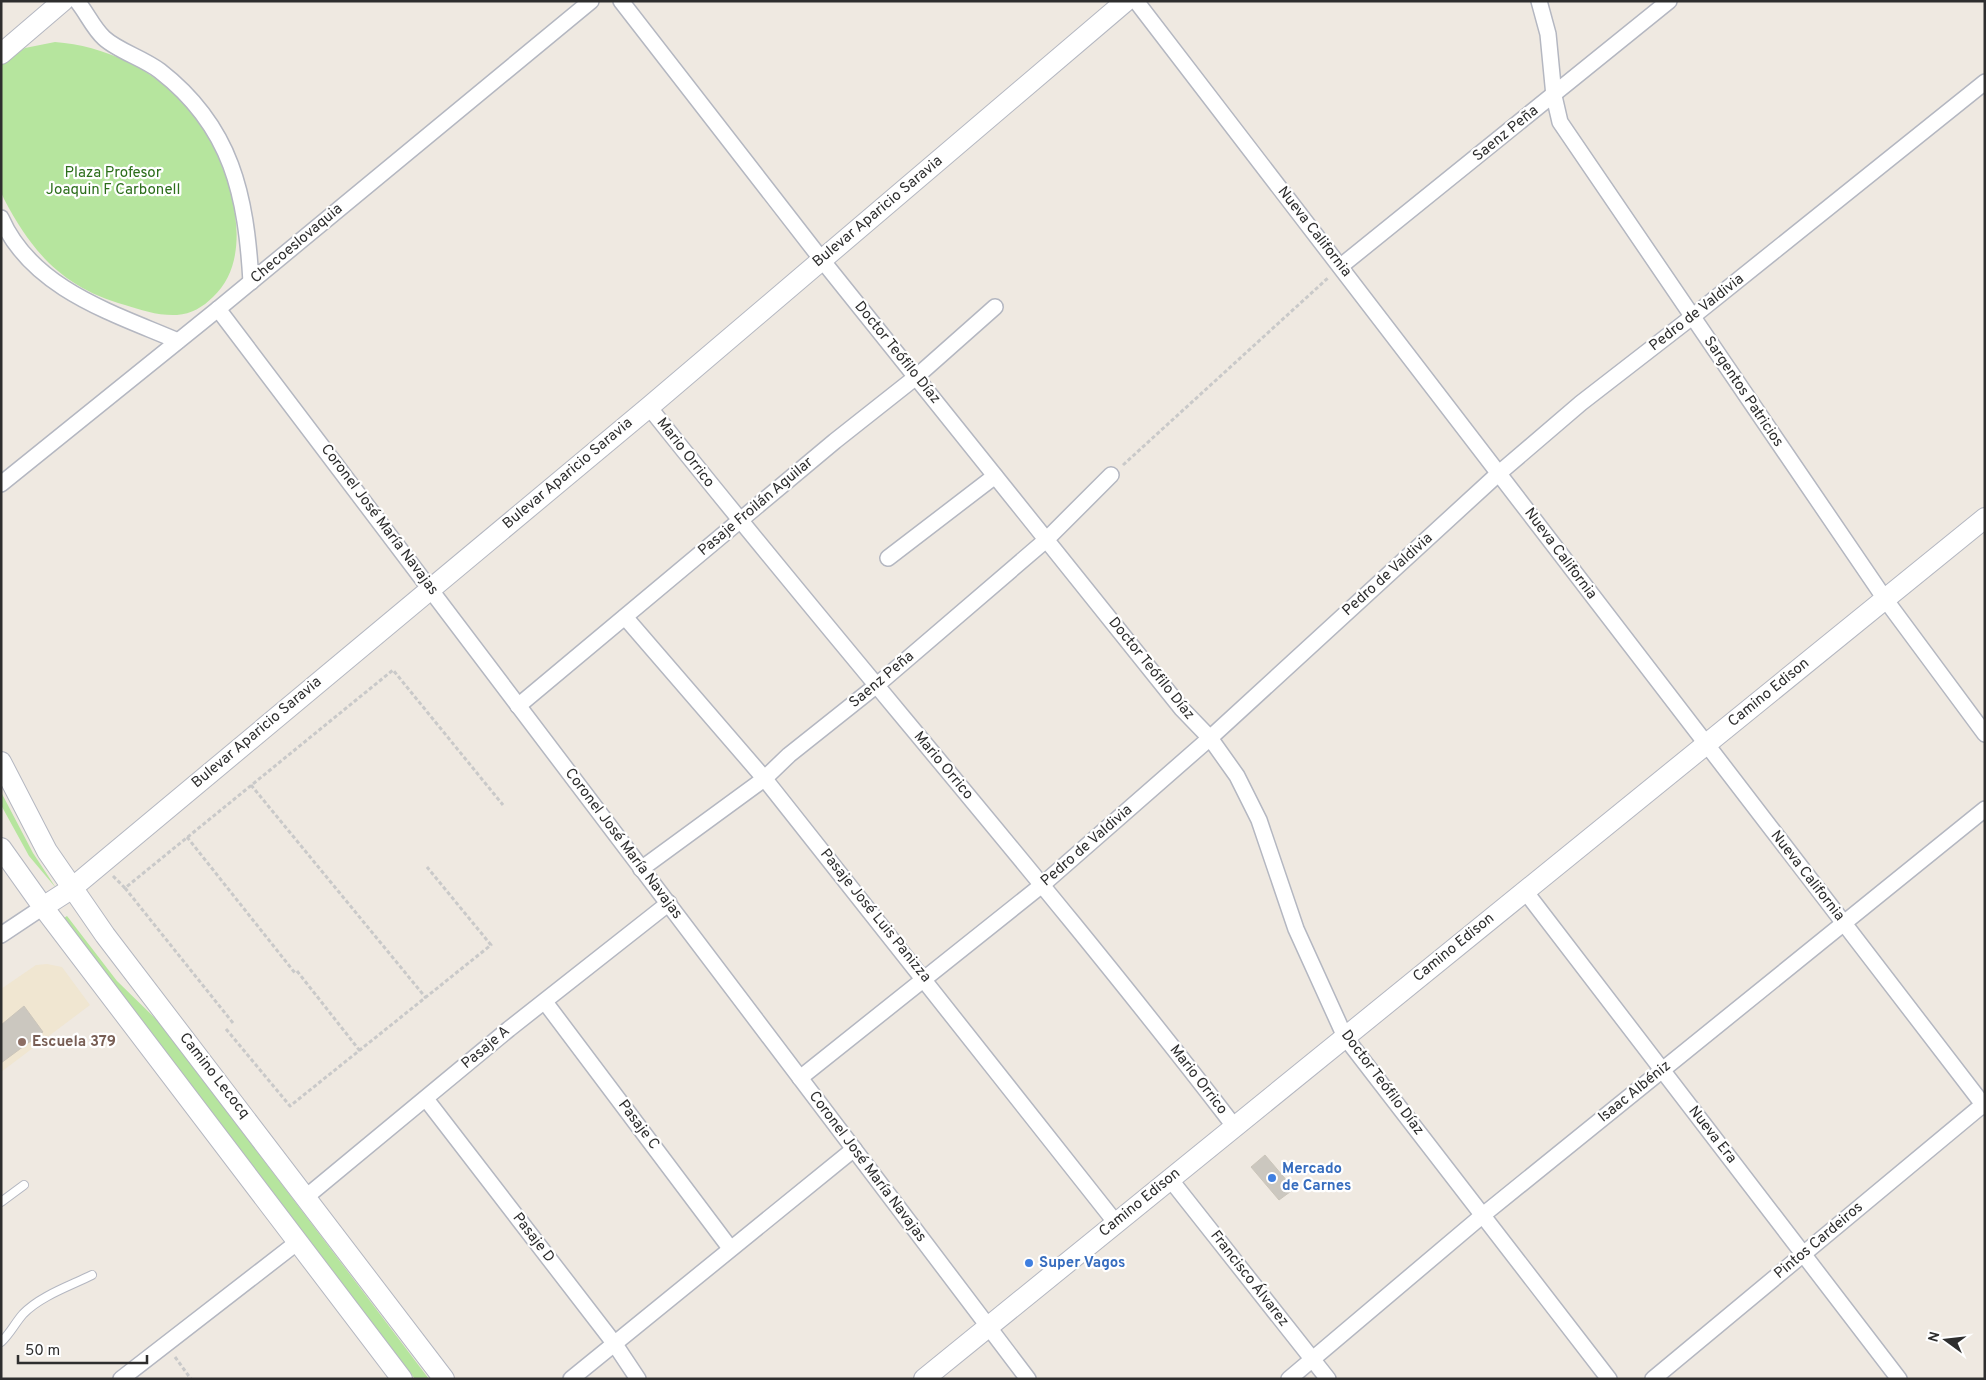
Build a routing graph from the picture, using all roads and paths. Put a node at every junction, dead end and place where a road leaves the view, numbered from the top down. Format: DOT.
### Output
graph roads {
  1 [pos="64,1"];
  2 [pos="77,1"];
  3 [pos="590,1"];
  4 [pos="621,1"];
  5 [pos="1126,1"];
  6 [pos="1136,1"];
  7 [pos="1539,1"];
  8 [pos="1669,1"];
  9 [pos="1,54"];
  10 [pos="1985,82"];
  11 [pos="1554,96"];
  12 [pos="1,218"];
  13 [pos="822,260"];
  14 [pos="1341,266"];
  15 [pos="250,282"];
  16 [pos="994,307"];
  17 [pos="218,309"];
  18 [pos="1692,318"];
  19 [pos="178,341"];
  20 [pos="916,377"];
  21 [pos="649,407"];
  22 [pos="1498,474"];
  23 [pos="1111,475"];
  24 [pos="995,476"];
  25 [pos="1,484"];
  26 [pos="1985,518"];
  27 [pos="740,521"];
  28 [pos="1046,540"];
  29 [pos="888,558"];
  30 [pos="432,588"];
  31 [pos="1885,599"];
  32 [pos="625,617"];
  33 [pos="877,686"];
  34 [pos="518,706"];
  35 [pos="1985,734"];
  36 [pos="1210,738"];
  37 [pos="1706,744"];
  38 [pos="1,762"];
  39 [pos="764,779"];
  40 [pos="251,785"];
  41 [pos="503,805"];
  42 [pos="1985,809"];
  43 [pos="187,837"];
  44 [pos="1,848"];
  45 [pos="427,867"];
  46 [pos="641,869"];
  47 [pos="1042,885"];
  48 [pos="71,889"];
  49 [pos="1525,891"];
  50 [pos="668,903"];
  51 [pos="43,907"];
  52 [pos="1843,923"];
  53 [pos="1,935"];
  54 [pos="924,978"];
  55 [pos="426,998"];
  56 [pos="545,1002"];
  57 [pos="232,1023"];
  58 [pos="226,1028"];
  59 [pos="1345,1037"];
  60 [pos="360,1051"];
  61 [pos="1662,1071"];
  62 [pos="800,1078"];
  63 [pos="426,1099"];
  64 [pos="1984,1105"];
  65 [pos="1234,1126"];
  66 [pos="854,1149"];
  67 [pos="1170,1179"];
  68 [pos="24,1185"];
  69 [pos="306,1196"];
  70 [pos="1,1202"];
  71 [pos="1483,1215"];
  72 [pos="1116,1223"];
  73 [pos="299,1241"];
  74 [pos="730,1248"];
  75 [pos="1804,1255"];
  76 [pos="92,1275"];
  77 [pos="988,1327"];
  78 [pos="1,1342"];
  79 [pos="614,1343"];
  80 [pos="166,1344"];
  81 [pos="1313,1359"];
  82 [pos="121,1379"];
  83 [pos="191,1379"];
  84 [pos="402,1379"];
  85 [pos="444,1379"];
  86 [pos="571,1379"];
  87 [pos="638,1379"];
  88 [pos="924,1379"];
  89 [pos="1028,1379"];
  90 [pos="1289,1379"];
  91 [pos="1328,1379"];
  92 [pos="1609,1379"];
  93 [pos="1653,1379"];
  94 [pos="1899,1379"];
  1 -- 9 [label="street"];
  2 -- 15 [label="street"];
  3 -- 15 [label="street, Checoeslovaquia"];
  4 -- 13 [label="street, Doctor Teófilo Díaz"];
  5 -- 13 [label="street, Bulevar Aparicio Saravia"];
  6 -- 14 [label="street, Nueva California"];
  7 -- 11 [label="street, Sargentos Patricios"];
  8 -- 11 [label="street, Saenz Peña"];
  10 -- 18 [label="street, Pedro de Valdivia"];
  11 -- 14 [label="street, Saenz Peña"];
  11 -- 18 [label="street, Sargentos Patricios"];
  12 -- 19 [label="street"];
  13 -- 20 [label="street, Doctor Teófilo Díaz"];
  13 -- 21 [label="street, Bulevar Aparicio Saravia"];
  14 -- 22 [label="street, Nueva California"];
  14 -- 23 [label="path"];
  15 -- 17 [label="street, Checoeslovaquia"];
  16 -- 20 [label="street, Pasaje Froilán Aguilar"];
  17 -- 19 [label="street, Checoeslovaquia"];
  17 -- 30 [label="street, Coronel José María Navajas"];
  18 -- 22 [label="street, Pedro de Valdivia"];
  18 -- 31 [label="street, Sargentos Patricios"];
  19 -- 25 [label="street, Checoeslovaquia"];
  20 -- 24 [label="street, Doctor Teófilo Díaz"];
  20 -- 27 [label="street, Pasaje Froilán Aguilar"];
  21 -- 27 [label="street, Mario Orrico"];
  21 -- 30 [label="street, Bulevar Aparicio Saravia"];
  22 -- 36 [label="street, Pedro de Valdivia"];
  22 -- 37 [label="street, Nueva California"];
  23 -- 28 [label="street, Saenz Peña"];
  24 -- 28 [label="street, Doctor Teófilo Díaz"];
  24 -- 29 [label="street"];
  26 -- 31 [label="street, Camino Edison"];
  27 -- 32 [label="street, Pasaje Froilán Aguilar"];
  27 -- 33 [label="street, Mario Orrico"];
  28 -- 33 [label="street, Saenz Peña"];
  28 -- 36 [label="street, Doctor Teófilo Díaz"];
  30 -- 34 [label="street, Coronel José María Navajas"];
  30 -- 48 [label="street, Bulevar Aparicio Saravia"];
  31 -- 35 [label="street, Sargentos Patricios"];
  31 -- 37 [label="street, Camino Edison"];
  32 -- 34 [label="street, Pasaje Froilán Aguilar"];
  32 -- 39 [label="street, Pasaje José Luis Panizza"];
  33 -- 39 [label="street, Saenz Peña"];
  33 -- 47 [label="street, Mario Orrico"];
  34 -- 46 [label="street, Coronel José María Navajas"];
  36 -- 47 [label="street, Pedro de Valdivia"];
  36 -- 59 [label="street, Doctor Teófilo Díaz"];
  37 -- 49 [label="street, Camino Edison"];
  37 -- 52 [label="street, Nueva California"];
  38 -- 48 [label="street, Camino Lecocq"];
  39 -- 46 [label="street, Saenz Peña"];
  39 -- 54 [label="street, Pasaje José Luis Panizza"];
  40 -- 41 [label="path"];
  40 -- 43 [label="path"];
  40 -- 55 [label="path"];
  42 -- 52 [label="street, Isaac Albéniz"];
  43 -- 57 [label="path"];
  43 -- 60 [label="path"];
  44 -- 51 [label="street"];
  45 -- 55 [label="path"];
  46 -- 50 [label="street, Coronel José María Navajas"];
  47 -- 54 [label="street, Pedro de Valdivia"];
  47 -- 65 [label="street, Mario Orrico"];
  48 -- 51 [label="street, Bulevar Aparicio Saravia"];
  48 -- 69 [label="street, Camino Lecocq"];
  49 -- 59 [label="street, Camino Edison"];
  49 -- 61 [label="street, Nueva Era"];
  50 -- 56 [label="street, Pasaje A"];
  50 -- 62 [label="street, Coronel José María Navajas"];
  51 -- 53 [label="street, Bulevar Aparicio Saravia"];
  51 -- 73 [label="street"];
  52 -- 61 [label="street, Isaac Albéniz"];
  52 -- 64 [label="street, Nueva California"];
  54 -- 62 [label="street, Pedro de Valdivia"];
  54 -- 72 [label="street, Pasaje José Luis Panizza"];
  55 -- 60 [label="path"];
  56 -- 63 [label="street, Pasaje A"];
  56 -- 74 [label="street, Pasaje C"];
  58 -- 60 [label="path"];
  59 -- 65 [label="street, Camino Edison"];
  59 -- 71 [label="street, Doctor Teófilo Díaz"];
  61 -- 71 [label="street, Isaac Albéniz"];
  61 -- 75 [label="street, Nueva Era"];
  62 -- 66 [label="street, Coronel José María Navajas"];
  63 -- 69 [label="street, Pasaje A"];
  63 -- 79 [label="street, Pasaje D"];
  64 -- 75 [label="street, Pintos Cardeiros"];
  65 -- 67 [label="street, Camino Edison"];
  66 -- 74 [label="street"];
  66 -- 77 [label="street, Coronel José María Navajas"];
  67 -- 72 [label="street, Camino Edison"];
  67 -- 81 [label="street, Francisco Álvarez"];
  68 -- 70 [label="lane"];
  69 -- 85 [label="street, Camino Lecocq"];
  71 -- 81 [label="street, Isaac Albéniz"];
  71 -- 92 [label="street, Doctor Teófilo Díaz"];
  72 -- 77 [label="street, Camino Edison"];
  73 -- 80 [label="street"];
  73 -- 84 [label="street"];
  74 -- 79 [label="street"];
  75 -- 93 [label="street, Pintos Cardeiros"];
  75 -- 94 [label="street, Nueva Era"];
  76 -- 78 [label="lane"];
  77 -- 88 [label="street, Camino Edison"];
  77 -- 89 [label="street, Coronel José María Navajas"];
  79 -- 86 [label="street"];
  79 -- 87 [label="street, Pasaje D"];
  80 -- 82 [label="street"];
  80 -- 83 [label="path"];
  81 -- 90 [label="street, Isaac Albéniz"];
  81 -- 91 [label="street, Francisco Álvarez"];
}
